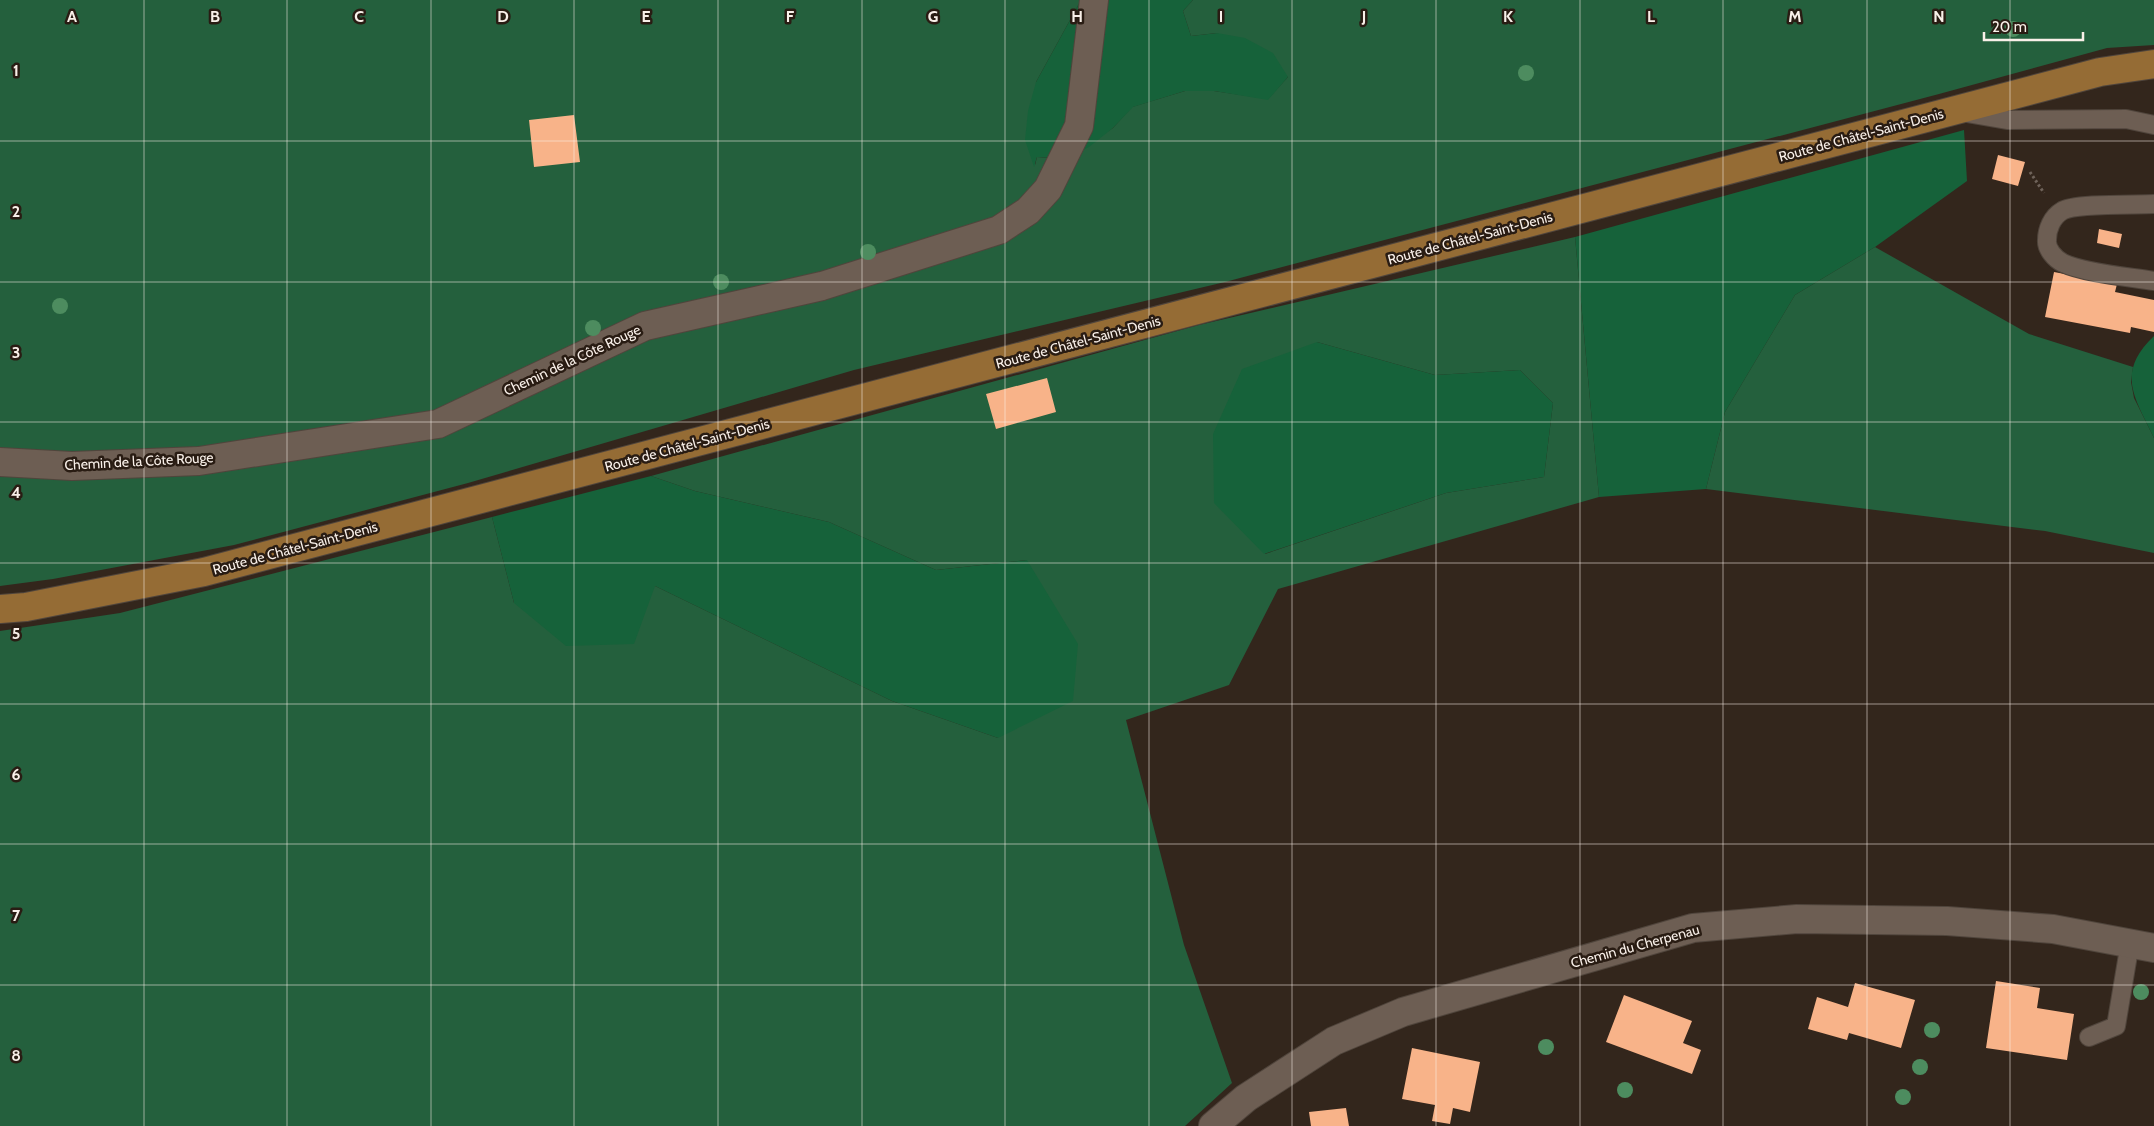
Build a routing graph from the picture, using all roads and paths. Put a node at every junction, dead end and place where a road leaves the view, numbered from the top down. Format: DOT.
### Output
graph roads {
  1 [pos="1094,0"];
  2 [pos="2154,64"];
  3 [pos="1953,110"];
  4 [pos="2154,126"];
  5 [pos="2154,204"];
  6 [pos="2154,281"];
  7 [pos="0,462"];
  8 [pos="0,609"];
  9 [pos="2142,945"];
  10 [pos="2089,1037"];
  11 [pos="1214,1126"];
  1 -- 7 [label="street, Chemin de la Côte Rouge"];
  2 -- 3 [label="main road, Route de Châtel-Saint-Denis"];
  3 -- 4 [label="lane"];
  3 -- 8 [label="main road, Route de Châtel-Saint-Denis"];
  5 -- 6 [label="lane"];
  9 -- 10 [label="lane"];
  9 -- 11 [label="street, Chemin du Cherpenau"];
}
